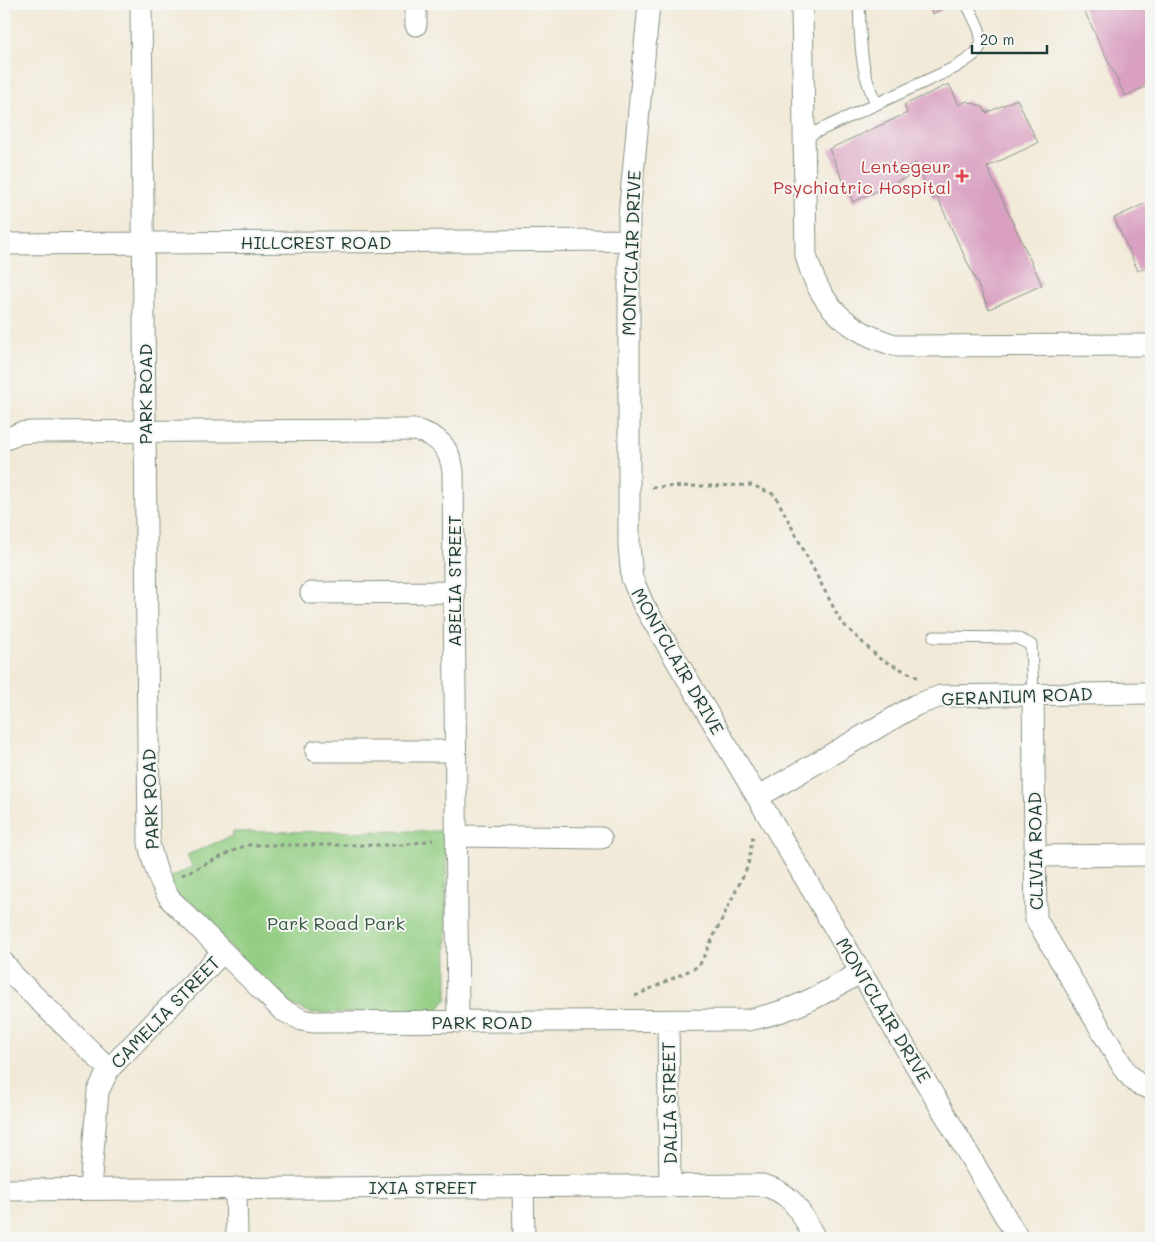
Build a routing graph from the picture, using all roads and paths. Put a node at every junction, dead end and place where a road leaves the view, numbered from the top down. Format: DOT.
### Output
graph roads {
  1 [pos="141,4"];
  2 [pos="416,4"];
  3 [pos="649,4"];
  4 [pos="802,4"];
  5 [pos="859,4"];
  6 [pos="969,8"];
  7 [pos="416,25"];
  8 [pos="876,103"];
  9 [pos="803,138"];
  10 [pos="628,240"];
  11 [pos="144,243"];
  12 [pos="4,244"];
  13 [pos="1151,345"];
  14 [pos="146,432"];
  15 [pos="4,440"];
  16 [pos="629,487"];
  17 [pos="454,592"];
  18 [pos="311,593"];
  19 [pos="934,637"];
  20 [pos="921,679"];
  21 [pos="1151,693"];
  22 [pos="1033,694"];
  23 [pos="316,751"];
  24 [pos="456,751"];
  25 [pos="758,797"];
  26 [pos="456,836"];
  27 [pos="601,838"];
  28 [pos="1151,855"];
  29 [pos="1034,856"];
  30 [pos="161,885"];
  31 [pos="223,952"];
  32 [pos="4,964"];
  33 [pos="861,972"];
  34 [pos="629,998"];
  35 [pos="668,1021"];
  36 [pos="458,1022"];
  37 [pos="109,1068"];
  38 [pos="1151,1088"];
  39 [pos="670,1185"];
  40 [pos="523,1186"];
  41 [pos="236,1188"];
  42 [pos="90,1189"];
  43 [pos="4,1190"];
  44 [pos="237,1238"];
  45 [pos="524,1238"];
  46 [pos="815,1238"];
  47 [pos="1018,1238"];
  1 -- 11 [label="street, PARK ROAD"];
  2 -- 7 [label="street"];
  3 -- 10 [label="street, MONTCLAIR DRIVE"];
  4 -- 9 [label="street"];
  5 -- 8 [label="lane"];
  6 -- 8 [label="lane"];
  8 -- 9 [label="lane"];
  9 -- 13 [label="street"];
  10 -- 11 [label="street, HILLCREST ROAD"];
  10 -- 16 [label="street, MONTCLAIR DRIVE"];
  11 -- 12 [label="street, HILLCREST ROAD"];
  11 -- 14 [label="street, PARK ROAD"];
  14 -- 15 [label="street, ABELIA STREET"];
  14 -- 17 [label="street, ABELIA STREET"];
  14 -- 30 [label="street, PARK ROAD"];
  16 -- 20 [label="path"];
  16 -- 25 [label="street, MONTCLAIR DRIVE"];
  17 -- 18 [label="street"];
  17 -- 24 [label="street, ABELIA STREET"];
  19 -- 22 [label="lane"];
  21 -- 22 [label="street, GERANIUM ROAD"];
  22 -- 25 [label="street, GERANIUM ROAD"];
  22 -- 29 [label="street, CLIVIA ROAD"];
  23 -- 24 [label="street"];
  24 -- 26 [label="street, ABELIA STREET"];
  25 -- 33 [label="street, MONTCLAIR DRIVE"];
  25 -- 34 [label="path"];
  26 -- 27 [label="street"];
  26 -- 30 [label="path"];
  26 -- 36 [label="street, ABELIA STREET"];
  28 -- 29 [label="street"];
  29 -- 38 [label="street, CLIVIA ROAD"];
  30 -- 31 [label="street, PARK ROAD"];
  31 -- 36 [label="street, PARK ROAD"];
  31 -- 37 [label="street, CAMELIA STREET"];
  32 -- 37 [label="street"];
  33 -- 35 [label="street, PARK ROAD"];
  33 -- 47 [label="street, MONTCLAIR DRIVE"];
  35 -- 36 [label="street, PARK ROAD"];
  35 -- 39 [label="street, DALIA STREET"];
  37 -- 42 [label="street, CAMELIA STREET"];
  39 -- 40 [label="street, IXIA STREET"];
  39 -- 46 [label="street, IXIA STREET"];
  40 -- 41 [label="street, IXIA STREET"];
  40 -- 45 [label="street"];
  41 -- 42 [label="street, IXIA STREET"];
  41 -- 44 [label="street"];
  42 -- 43 [label="street, IXIA STREET"];
}
